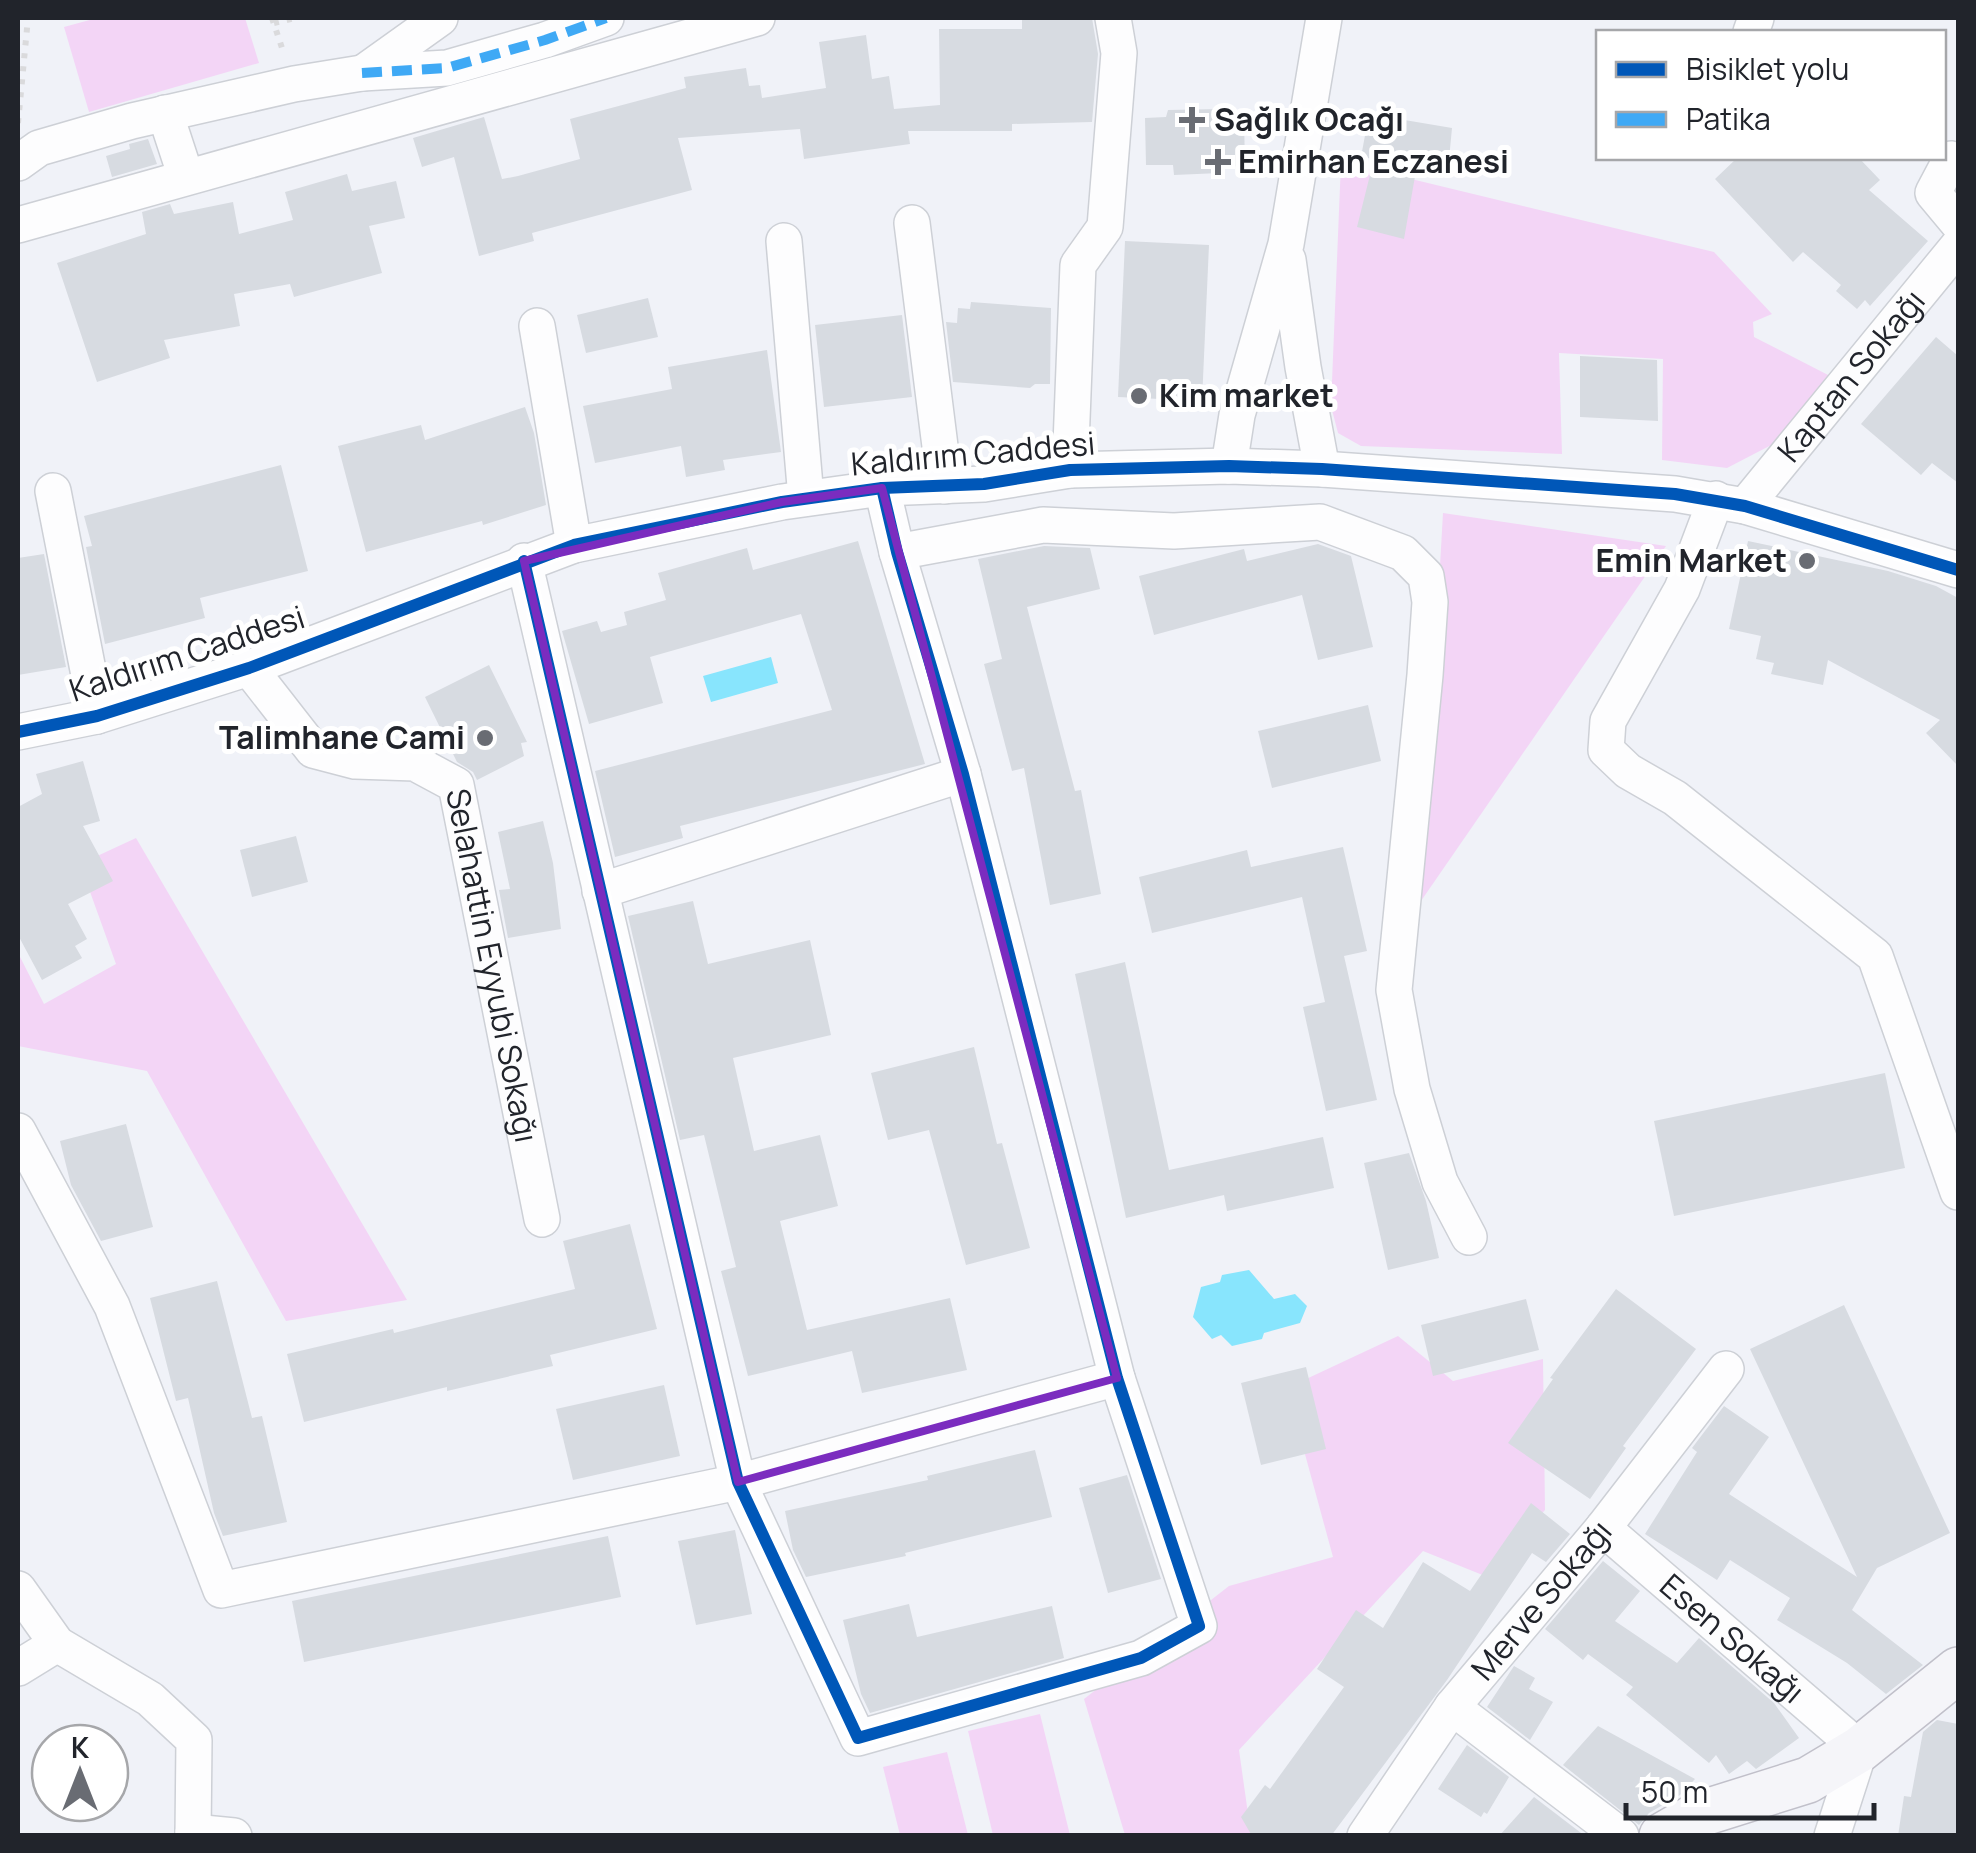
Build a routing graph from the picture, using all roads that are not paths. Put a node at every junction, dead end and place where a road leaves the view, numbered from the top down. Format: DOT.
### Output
graph roads {
  1 [pos="440,18"];
  2 [pos="606,18"];
  3 [pos="757,18"];
  4 [pos="1113,18"];
  5 [pos="1324,18"];
  6 [pos="362,73"];
  7 [pos="165,113"];
  8 [pos="1950,159"];
  9 [pos="18,163"];
  10 [pos="186,177"];
  11 [pos="912,223"];
  12 [pos="1958,223"];
  13 [pos="18,225"];
  14 [pos="784,241"];
  15 [pos="1286,244"];
  16 [pos="1958,246"];
  17 [pos="536,326"];
  18 [pos="1230,466"];
  19 [pos="1322,469"];
  20 [pos="1070,470"];
  21 [pos="944,486"];
  22 [pos="882,488"];
  23 [pos="53,490"];
  24 [pos="806,498"];
  25 [pos="1731,503"];
  26 [pos="574,545"];
  27 [pos="897,552"];
  28 [pos="524,561"];
  29 [pos="1958,570"];
  30 [pos="249,668"];
  31 [pos="97,716"];
  32 [pos="18,732"];
  33 [pos="963,774"];
  34 [pos="600,891"];
  35 [pos="18,1131"];
  36 [pos="1958,1192"];
  37 [pos="542,1219"];
  38 [pos="1469,1237"];
  39 [pos="1726,1369"];
  40 [pos="1117,1378"];
  41 [pos="738,1482"];
  42 [pos="1604,1528"];
  43 [pos="18,1589"];
  44 [pos="57,1644"];
  45 [pos="18,1668"];
  46 [pos="1958,1670"];
  47 [pos="1452,1707"];
  48 [pos="1860,1750"];
  49 [pos="193,1834"];
  50 [pos="234,1836"];
  51 [pos="1365,1836"];
  52 [pos="1622,1836"];
  53 [pos="1662,1836"];
  54 [pos="1832,1836"];
  1 -- 6 [label="street"];
  2 -- 6 [label="street"];
  3 -- 10 [label="street"];
  4 -- 20 [label="street"];
  5 -- 15 [label="street"];
  6 -- 7 [label="street"];
  7 -- 9 [label="street"];
  7 -- 10 [label="street"];
  8 -- 12 [label="street"];
  10 -- 13 [label="street"];
  11 -- 21 [label="street"];
  14 -- 24 [label="street"];
  15 -- 18 [label="street"];
  15 -- 19 [label="street"];
  16 -- 25 [label="street, Kaptan Sokağı"];
  17 -- 26 [label="street"];
  18 -- 19 [label="street, Kaldırım Caddesi"];
  18 -- 20 [label="street, Kaldırım Caddesi"];
  19 -- 25 [label="street, Kaldırım Caddesi"];
  20 -- 21 [label="street, Kaldırım Caddesi"];
  21 -- 22 [label="street, Kaldırım Caddesi"];
  22 -- 24 [label="street, Kaldırım Caddesi"];
  22 -- 27 [label="street"];
  23 -- 31 [label="street"];
  24 -- 26 [label="street, Kaldırım Caddesi"];
  25 -- 29 [label="street, Kaldırım Caddesi"];
  25 -- 36 [label="street, Kaptan Sokağı"];
  26 -- 28 [label="street, Kaldırım Caddesi"];
  27 -- 33 [label="street"];
  27 -- 38 [label="street"];
  28 -- 30 [label="street, Kaldırım Caddesi"];
  28 -- 34 [label="street"];
  30 -- 31 [label="street, Kaldırım Caddesi"];
  30 -- 37 [label="street, Selahattin Eyyubi Sokağı"];
  31 -- 32 [label="street, Kaldırım Caddesi"];
  33 -- 34 [label="street"];
  33 -- 40 [label="street"];
  34 -- 41 [label="street"];
  35 -- 41 [label="street"];
  39 -- 42 [label="street, Merve Sokağı"];
  40 -- 41 [label="street"];
  40 -- 41 [label="street"];
  42 -- 47 [label="street, Merve Sokağı"];
  42 -- 48 [label="street, Esen Sokağı"];
  43 -- 44 [label="street"];
  44 -- 45 [label="street"];
  44 -- 49 [label="street"];
  46 -- 48 [label="main road"];
  47 -- 51 [label="street, Merve Sokağı"];
  47 -- 52 [label="street"];
  48 -- 53 [label="main road"];
  48 -- 54 [label="street"];
  49 -- 50 [label="street"];
}
